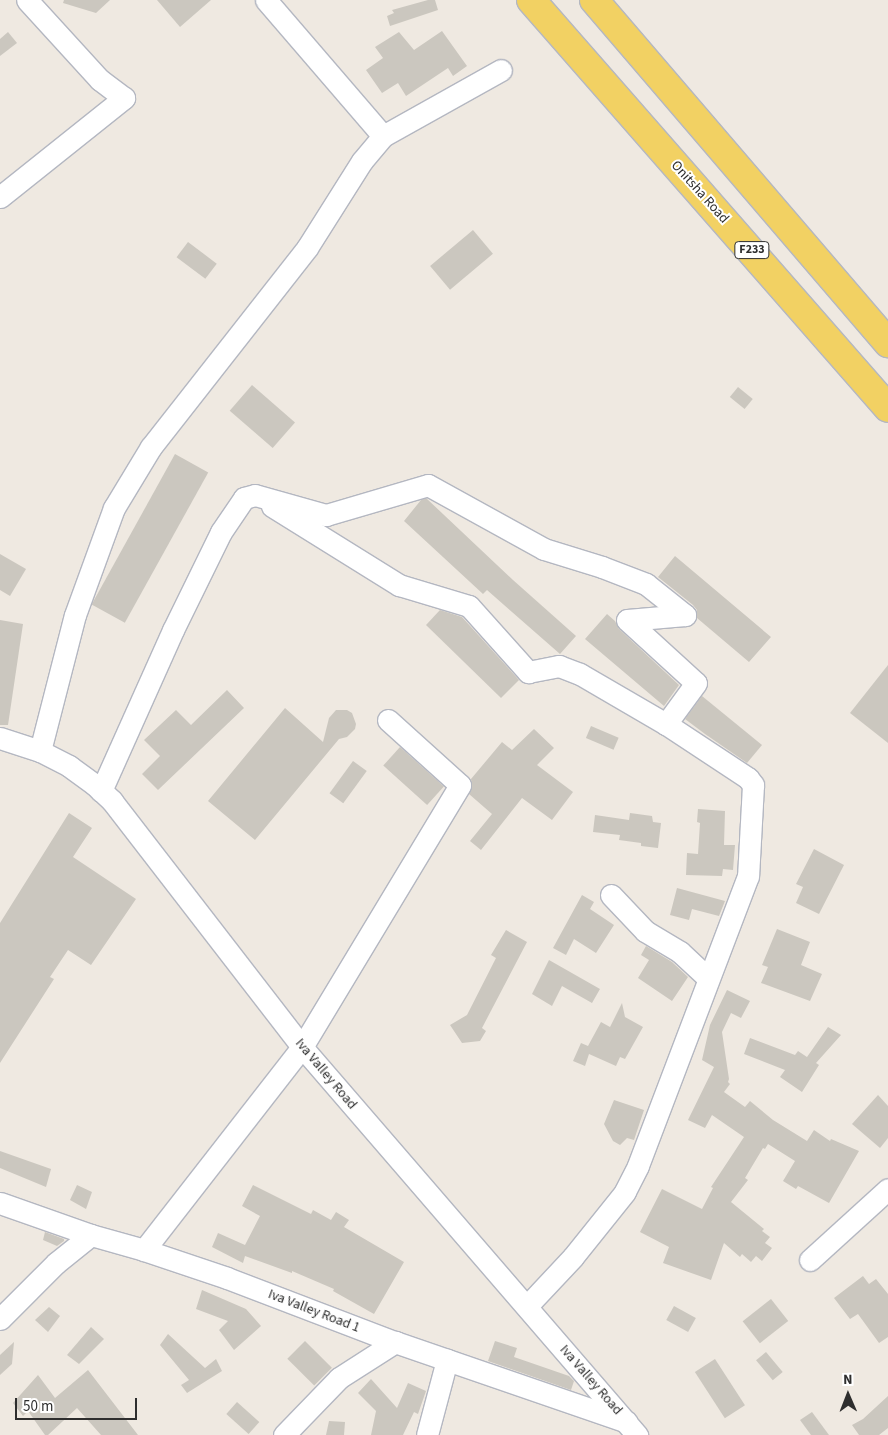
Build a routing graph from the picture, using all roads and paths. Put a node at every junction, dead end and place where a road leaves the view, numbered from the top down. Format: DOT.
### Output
graph roads {
  1 [pos="27,0"];
  2 [pos="266,0"];
  3 [pos="531,0"];
  4 [pos="594,0"];
  5 [pos="501,70"];
  6 [pos="383,136"];
  7 [pos="0,198"];
  8 [pos="888,343"];
  9 [pos="888,408"];
  10 [pos="255,495"];
  11 [pos="388,720"];
  12 [pos="666,724"];
  13 [pos="0,738"];
  14 [pos="40,751"];
  15 [pos="101,791"];
  16 [pos="611,895"];
  17 [pos="708,978"];
  18 [pos="302,1047"];
  19 [pos="888,1189"];
  20 [pos="0,1203"];
  21 [pos="92,1236"];
  22 [pos="144,1250"];
  23 [pos="810,1260"];
  24 [pos="527,1306"];
  25 [pos="0,1319"];
  26 [pos="395,1342"];
  27 [pos="447,1360"];
  28 [pos="632,1428"];
  29 [pos="284,1435"];
  30 [pos="428,1435"];
  1 -- 7 [label="street"];
  2 -- 6 [label="street"];
  3 -- 9 [label="main road, Onitsha Road / F233"];
  4 -- 8 [label="main road"];
  5 -- 6 [label="street"];
  6 -- 14 [label="street"];
  10 -- 12 [label="street"];
  10 -- 12 [label="street"];
  10 -- 15 [label="street"];
  11 -- 18 [label="street"];
  12 -- 17 [label="street"];
  13 -- 14 [label="street, Iva Valley Road"];
  14 -- 15 [label="street, Iva Valley Road"];
  15 -- 18 [label="street, Iva Valley Road"];
  16 -- 17 [label="street"];
  17 -- 24 [label="street"];
  18 -- 22 [label="street"];
  18 -- 24 [label="street, Iva Valley Road"];
  19 -- 23 [label="street"];
  20 -- 21 [label="street, Iva Valley Road 1"];
  21 -- 22 [label="street, Iva Valley Road 1"];
  21 -- 25 [label="street"];
  22 -- 26 [label="street, Iva Valley Road 1"];
  24 -- 28 [label="street, Iva Valley Road"];
  26 -- 27 [label="street, Iva Valley Road 1"];
  26 -- 29 [label="street"];
  27 -- 28 [label="street, Iva Valley Road 1"];
  27 -- 30 [label="street"];
}
